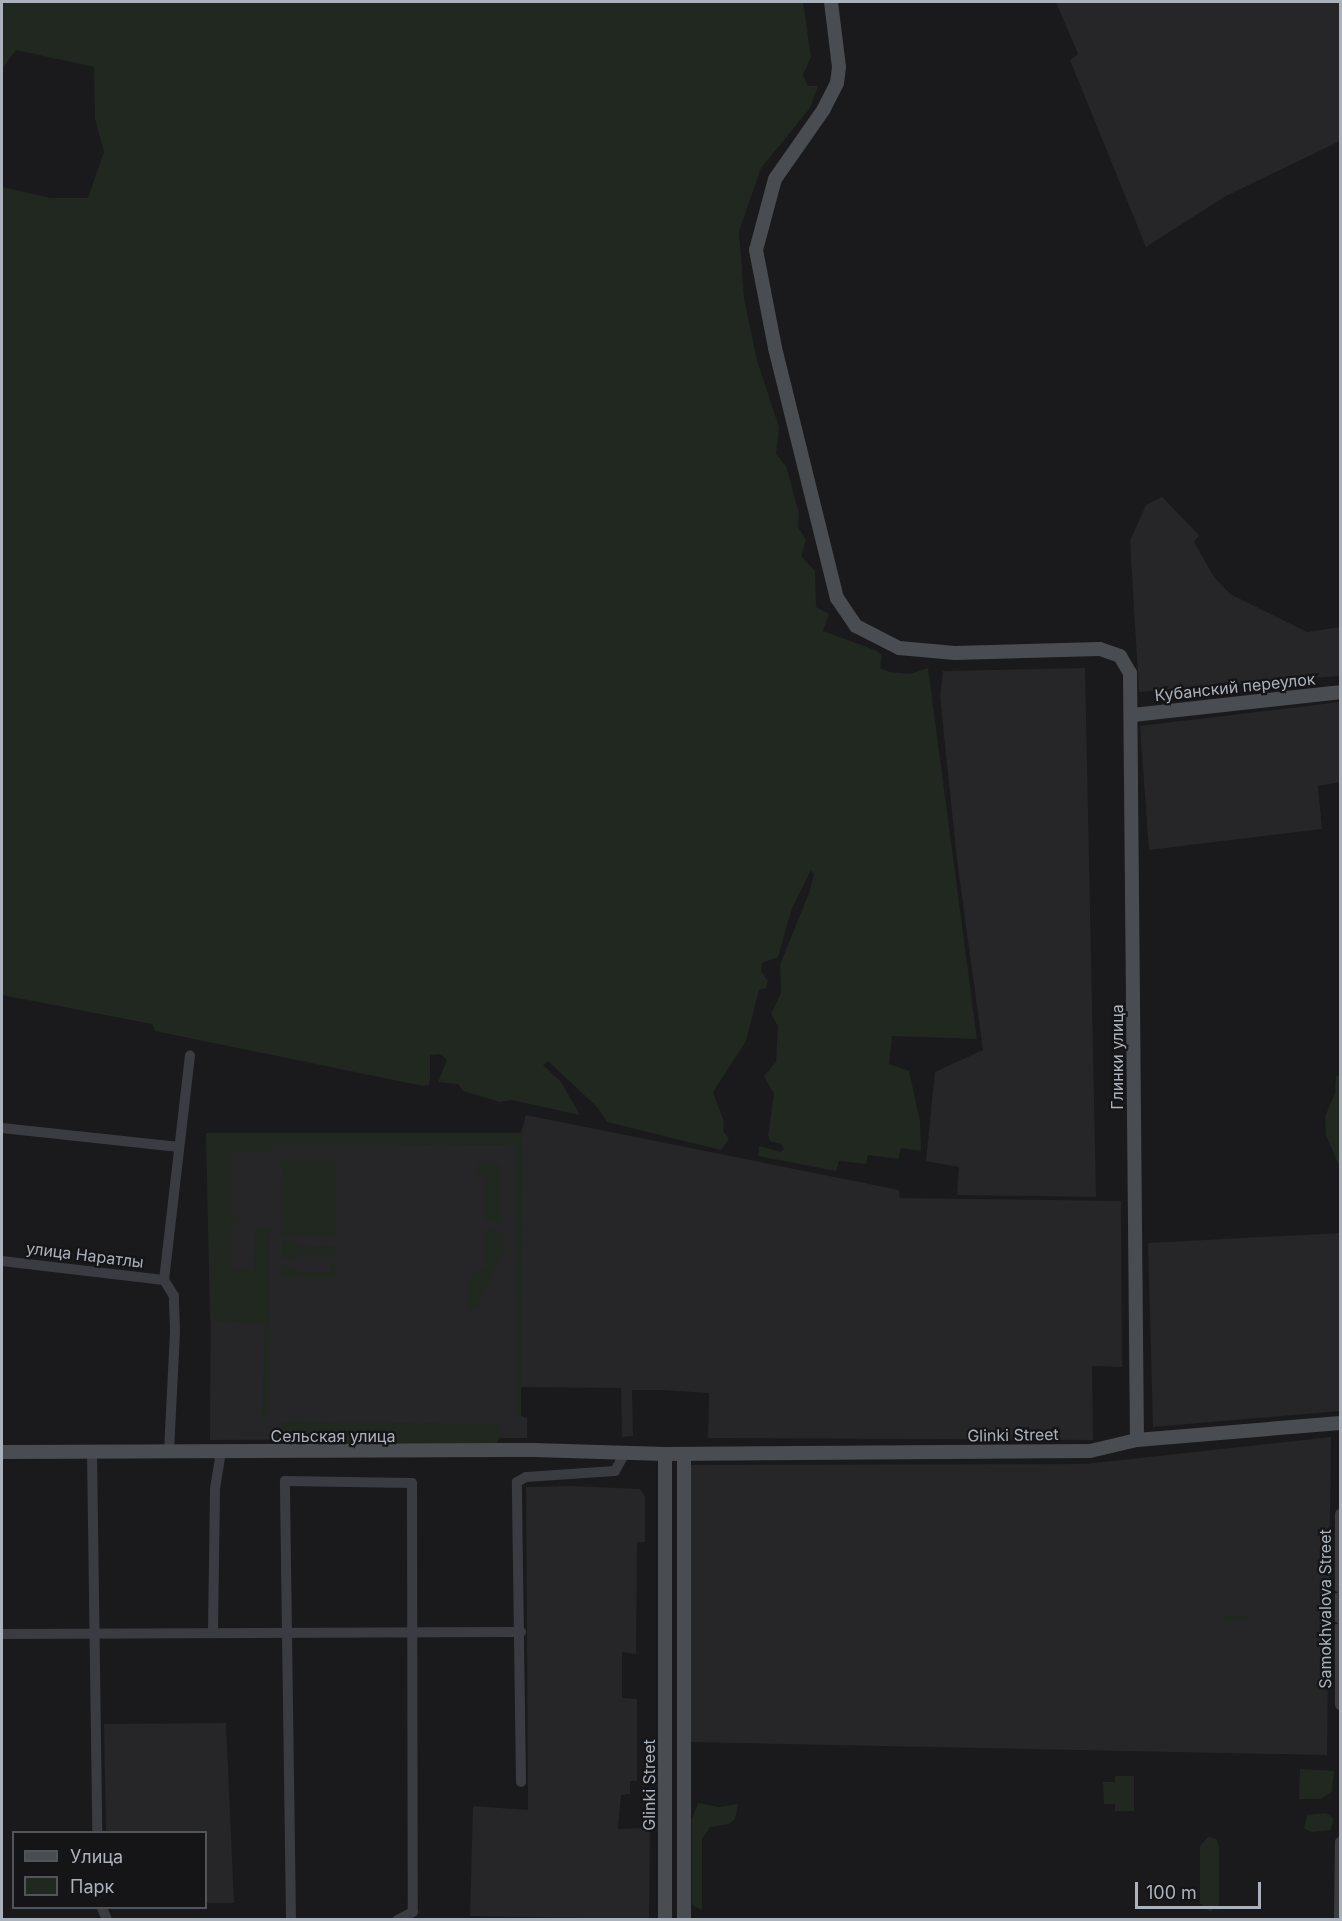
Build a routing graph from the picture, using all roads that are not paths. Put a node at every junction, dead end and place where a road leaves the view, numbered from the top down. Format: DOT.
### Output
graph roads {
  1 [pos="831,2"];
  2 [pos="1341,692"];
  3 [pos="1133,715"];
  4 [pos="190,1055"];
  5 [pos="2,1128"];
  6 [pos="179,1147"];
  7 [pos="2,1261"];
  8 [pos="165,1280"];
  9 [pos="1341,1423"];
  10 [pos="1137,1440"];
  11 [pos="169,1451"];
  12 [pos="221,1451"];
  13 [pos="2,1452"];
  14 [pos="92,1452"];
  15 [pos="625,1453"];
  16 [pos="665,1454"];
  17 [pos="684,1454"];
  18 [pos="1341,1514"];
  19 [pos="1340,1541"];
  20 [pos="285,1630"];
  21 [pos="414,1631"];
  22 [pos="213,1632"];
  23 [pos="521,1632"];
  24 [pos="2,1634"];
  25 [pos="92,1634"];
  26 [pos="1341,1705"];
  27 [pos="521,1782"];
  28 [pos="97,1831"];
  29 [pos="1341,1842"];
  30 [pos="291,1920"];
  31 [pos="397,1920"];
  32 [pos="665,1920"];
  33 [pos="684,1920"];
  34 [pos="1339,1920"];
  1 -- 3 [label="main road, Глинки улица"];
  2 -- 3 [label="main road, Кубанский переулок"];
  3 -- 10 [label="main road, Глинки улица"];
  4 -- 6 [label="street"];
  5 -- 6 [label="street"];
  6 -- 8 [label="street"];
  7 -- 8 [label="street, улица Наратлы"];
  8 -- 11 [label="street"];
  9 -- 10 [label="main road, Glinki Street"];
  10 -- 17 [label="main road, Glinki Street"];
  11 -- 12 [label="main road, Сельская улица"];
  11 -- 14 [label="main road, Сельская улица"];
  12 -- 15 [label="main road, Сельская улица"];
  12 -- 22 [label="street"];
  13 -- 14 [label="main road, Сельская улица"];
  14 -- 25 [label="street"];
  15 -- 16 [label="main road, Сельская улица"];
  15 -- 23 [label="street"];
  16 -- 17 [label="main road, Glinki Street"];
  16 -- 32 [label="main road, Glinki Street"];
  17 -- 33 [label="main road"];
  18 -- 19 [label="street, Samokhvalova Street"];
  19 -- 26 [label="street, Samokhvalova Street"];
  20 -- 21 [label="street"];
  20 -- 21 [label="street"];
  20 -- 22 [label="street"];
  20 -- 30 [label="street"];
  21 -- 23 [label="street"];
  21 -- 31 [label="street"];
  22 -- 25 [label="street"];
  23 -- 27 [label="street"];
  24 -- 25 [label="street"];
  25 -- 28 [label="street"];
  29 -- 34 [label="street"];
}
